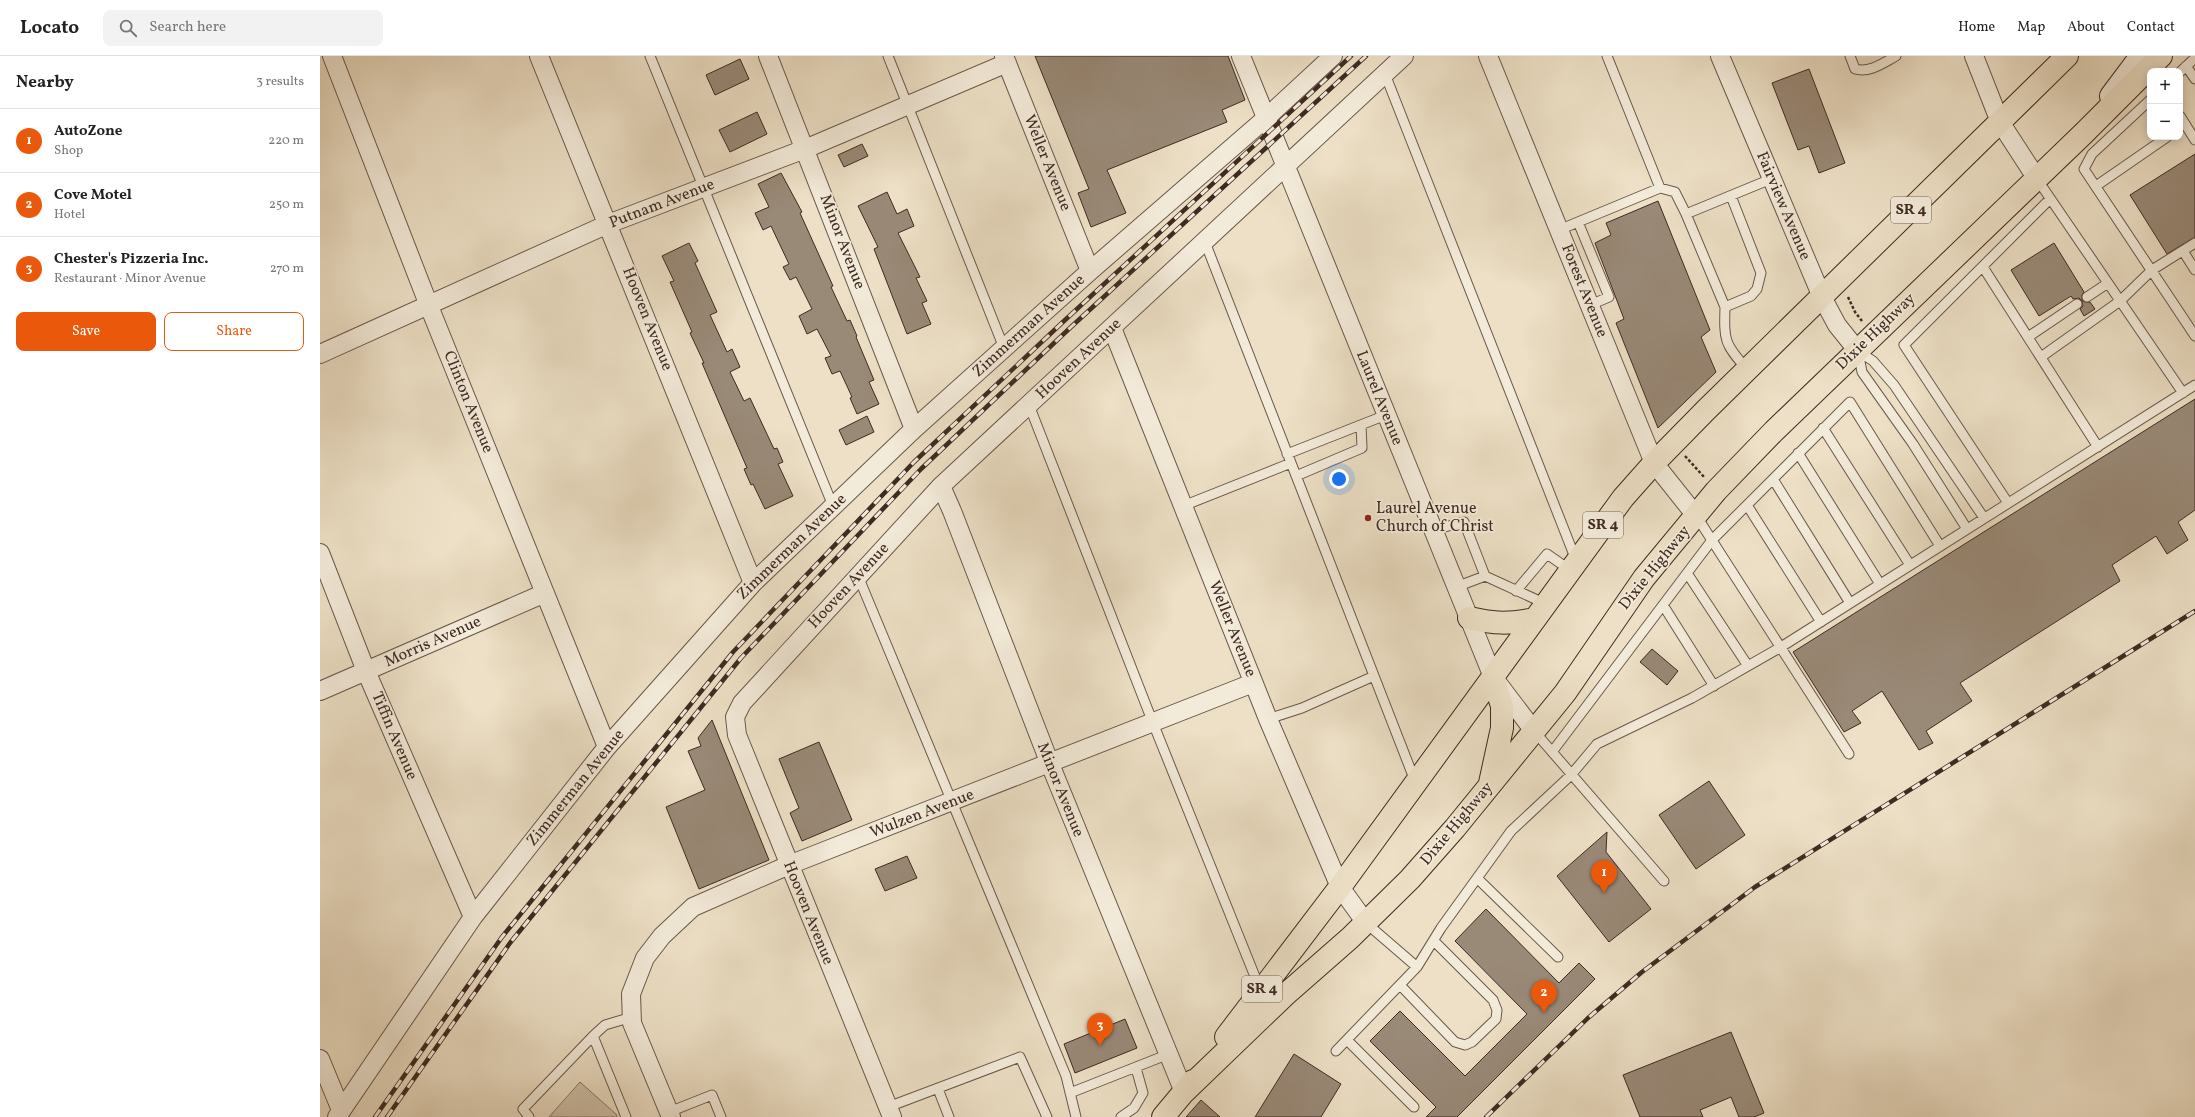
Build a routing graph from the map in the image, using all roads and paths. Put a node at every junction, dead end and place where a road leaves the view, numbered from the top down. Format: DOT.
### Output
graph roads {
  1 [pos="332,56"];
  2 [pos="539,56"];
  3 [pos="650,56"];
  4 [pos="768,56"];
  5 [pos="888,56"];
  6 [pos="1241,56"];
  7 [pos="1333,56"];
  8 [pos="1404,56"];
  9 [pos="1488,56"];
  10 [pos="1607,56"];
  11 [pos="1720,56"];
  12 [pos="1850,56"];
  13 [pos="1896,56"];
  14 [pos="1974,56"];
  15 [pos="2067,56"];
  16 [pos="2141,56"];
  17 [pos="2161,56"];
  18 [pos="2195,58"];
  19 [pos="1005,59"];
  20 [pos="2183,69"];
  21 [pos="1385,74"];
  22 [pos="2195,79"];
  23 [pos="2147,103"];
  24 [pos="907,105"];
  25 [pos="1265,119"];
  26 [pos="2000,122"];
  27 [pos="2183,126"];
  28 [pos="2083,134"];
  29 [pos="2163,140"];
  30 [pos="2195,140"];
  31 [pos="805,149"];
  32 [pos="1285,167"];
  33 [pos="1772,179"];
  34 [pos="2037,179"];
  35 [pos="2096,186"];
  36 [pos="705,187"];
  37 [pos="1660,188"];
  38 [pos="1732,196"];
  39 [pos="2050,199"];
  40 [pos="1686,214"];
  41 [pos="1578,222"];
  42 [pos="608,224"];
  43 [pos="1559,230"];
  44 [pos="1204,242"];
  45 [pos="2195,243"];
  46 [pos="2183,251"];
  47 [pos="1983,267"];
  48 [pos="1090,270"];
  49 [pos="2152,270"];
  50 [pos="2195,270"];
  51 [pos="2108,283"];
  52 [pos="1822,297"];
  53 [pos="1848,297"];
  54 [pos="2087,297"];
  55 [pos="2120,301"];
  56 [pos="2077,304"];
  57 [pos="1590,305"];
  58 [pos="429,306"];
  59 [pos="1725,307"];
  60 [pos="1863,321"];
  61 [pos="1112,328"];
  62 [pos="2195,336"];
  63 [pos="2028,337"];
  64 [pos="1004,348"];
  65 [pos="1857,350"];
  66 [pos="320,354"];
  67 [pos="2041,357"];
  68 [pos="1748,370"];
  69 [pos="2195,385"];
  70 [pos="2183,393"];
  71 [pos="1029,405"];
  72 [pos="1386,416"];
  73 [pos="1361,425"];
  74 [pos="1824,428"];
  75 [pos="914,429"];
  76 [pos="1927,434"];
  77 [pos="1913,444"];
  78 [pos="2098,446"];
  79 [pos="1798,453"];
  80 [pos="1685,456"];
  81 [pos="1289,459"];
  82 [pos="1654,463"];
  83 [pos="1296,476"];
  84 [pos="1772,479"];
  85 [pos="1708,481"];
  86 [pos="941,486"];
  87 [pos="2008,503"];
  88 [pos="1747,505"];
  89 [pos="834,506"];
  90 [pos="1183,506"];
  91 [pos="1697,517"];
  92 [pos="1984,518"];
  93 [pos="1967,529"];
  94 [pos="1433,530"];
  95 [pos="1712,540"];
  96 [pos="1940,546"];
  97 [pos="320,553"];
  98 [pos="1573,565"];
  99 [pos="1910,565"];
  100 [pos="1687,573"];
  101 [pos="858,576"];
  102 [pos="1485,576"];
  103 [pos="753,583"];
  104 [pos="1880,584"];
  105 [pos="1456,587"];
  106 [pos="1516,591"];
  107 [pos="545,593"];
  108 [pos="1850,603"];
  109 [pos="1663,605"];
  110 [pos="1540,611"];
  111 [pos="1469,618"];
  112 [pos="1821,622"];
  113 [pos="1781,647"];
  114 [pos="1748,666"];
  115 [pos="366,671"];
  116 [pos="1374,676"];
  117 [pos="1494,677"];
  118 [pos="1253,683"];
  119 [pos="1714,686"];
  120 [pos="320,691"];
  121 [pos="1268,719"];
  122 [pos="1153,723"];
  123 [pos="1534,731"];
  124 [pos="607,747"];
  125 [pos="1552,752"];
  126 [pos="1848,754"];
  127 [pos="1050,764"];
  128 [pos="1570,775"];
  129 [pos="1416,783"];
  130 [pos="1490,786"];
  131 [pos="952,802"];
  132 [pos="789,865"];
  133 [pos="1477,878"];
  134 [pos="1664,881"];
  135 [pos="1340,887"];
  136 [pos="473,917"];
  137 [pos="1366,922"];
  138 [pos="1434,940"];
  139 [pos="1558,958"];
  140 [pos="1418,967"];
  141 [pos="1400,985"];
  142 [pos="1261,991"];
  143 [pos="632,1017"];
  144 [pos="593,1036"];
  145 [pos="1347,1040"];
  146 [pos="1336,1051"];
  147 [pos="1169,1054"];
  148 [pos="320,1059"];
  149 [pos="1136,1068"];
  150 [pos="938,1089"];
  151 [pos="1184,1092"];
  152 [pos="1070,1093"];
  153 [pos="1414,1107"];
  154 [pos="890,1112"];
  155 [pos="339,1114"];
  156 [pos="670,1114"];
  157 [pos="528,1117"];
  158 [pos="626,1117"];
  159 [pos="721,1117"];
  160 [pos="949,1117"];
  161 [pos="1047,1117"];
  162 [pos="1076,1117"];
  163 [pos="1121,1117"];
  164 [pos="1163,1117"];
  1 -- 58 [label="street, Clinton Avenue"];
  2 -- 42 [label="street, Hooven Avenue"];
  3 -- 36 [label="lane"];
  4 -- 31 [label="street, Minor Avenue"];
  5 -- 24 [label="lane"];
  6 -- 25 [label="street, Laurel Avenue"];
  7 -- 25 [label="street, Zimmerman Avenue"];
  8 -- 21 [label="street"];
  9 -- 43 [label="street, Forest Avenue"];
  10 -- 37 [label="lane"];
  11 -- 33 [label="street, Fairview Avenue"];
  12 -- 13 [label="lane"];
  14 -- 26 [label="street"];
  15 -- 26 [label="main road, Dixie Highway / SR 4"];
  16 -- 28 [label="street, Dixie Highway"];
  17 -- 28 [label="main road, SR 4"];
  18 -- 20 [label="lane"];
  19 -- 24 [label="street, Putnam Avenue"];
  19 -- 48 [label="street, Weller Avenue"];
  20 -- 22 [label="lane"];
  21 -- 32 [label="street"];
  21 -- 98 [label="lane"];
  23 -- 35 [label="lane"];
  24 -- 31 [label="street, Putnam Avenue"];
  24 -- 64 [label="lane"];
  25 -- 32 [label="street, Laurel Avenue"];
  25 -- 48 [label="street, Zimmerman Avenue"];
  26 -- 34 [label="street"];
  26 -- 52 [label="main road, Dixie Highway / SR 4"];
  27 -- 30 [label="lane"];
  28 -- 34 [label="main road, Dixie Highway / SR 4"];
  29 -- 35 [label="lane"];
  31 -- 36 [label="street, Putnam Avenue"];
  31 -- 75 [label="street, Minor Avenue"];
  32 -- 44 [label="street, Hooven Avenue"];
  32 -- 72 [label="street, Laurel Avenue"];
  33 -- 38 [label="lane"];
  33 -- 52 [label="street, Fairview Avenue"];
  34 -- 39 [label="lane"];
  34 -- 65 [label="main road, Dixie Highway / SR 4"];
  35 -- 49 [label="lane"];
  36 -- 42 [label="street, Putnam Avenue"];
  36 -- 89 [label="lane"];
  37 -- 40 [label="lane"];
  37 -- 41 [label="lane"];
  38 -- 40 [label="lane"];
  38 -- 59 [label="lane"];
  39 -- 47 [label="lane"];
  39 -- 51 [label="lane"];
  40 -- 59 [label="lane"];
  41 -- 43 [label="lane"];
  41 -- 57 [label="lane"];
  42 -- 58 [label="street, Putnam Avenue"];
  42 -- 103 [label="street, Hooven Avenue"];
  43 -- 57 [label="street, Forest Avenue"];
  44 -- 61 [label="street, Hooven Avenue"];
  44 -- 81 [label="lane"];
  45 -- 46 [label="lane"];
  46 -- 49 [label="lane"];
  46 -- 50 [label="lane"];
  47 -- 63 [label="lane"];
  47 -- 87 [label="lane"];
  48 -- 64 [label="street, Zimmerman Avenue"];
  49 -- 55 [label="lane"];
  49 -- 62 [label="lane"];
  51 -- 54 [label="lane"];
  51 -- 55 [label="lane"];
  52 -- 65 [label="street, Fairview Avenue"];
  52 -- 68 [label="main road, Dixie Highway / SR 4"];
  53 -- 60 [label="path"];
  55 -- 67 [label="lane"];
  55 -- 70 [label="lane"];
  56 -- 63 [label="lane"];
  57 -- 82 [label="street, Forest Avenue"];
  58 -- 66 [label="street, Putnam Avenue"];
  58 -- 107 [label="street, Clinton Avenue"];
  59 -- 68 [label="lane"];
  61 -- 71 [label="street, Hooven Avenue"];
  61 -- 90 [label="street, Weller Avenue"];
  63 -- 67 [label="lane"];
  64 -- 75 [label="street, Zimmerman Avenue"];
  65 -- 76 [label="lane"];
  65 -- 77 [label="lane"];
  65 -- 91 [label="main road, Dixie Highway / SR 4"];
  67 -- 78 [label="lane"];
  68 -- 82 [label="main road, Dixie Highway / SR 4"];
  69 -- 70 [label="lane"];
  70 -- 78 [label="lane"];
  71 -- 86 [label="street, Hooven Avenue"];
  71 -- 122 [label="lane"];
  72 -- 73 [label="lane"];
  72 -- 94 [label="street, Laurel Avenue"];
  73 -- 81 [label="lane"];
  73 -- 83 [label="lane"];
  74 -- 79 [label="lane"];
  74 -- 96 [label="lane"];
  74 -- 99 [label="lane"];
  75 -- 89 [label="street, Zimmerman Avenue"];
  76 -- 77 [label="lane"];
  76 -- 92 [label="lane"];
  77 -- 93 [label="lane"];
  78 -- 87 [label="lane"];
  79 -- 84 [label="lane"];
  79 -- 104 [label="lane"];
  80 -- 85 [label="path"];
  81 -- 83 [label="lane"];
  81 -- 90 [label="lane"];
  82 -- 91 [label="street, Forest Avenue"];
  82 -- 98 [label="main road, Dixie Highway / SR 4"];
  83 -- 116 [label="lane"];
  84 -- 88 [label="lane"];
  84 -- 108 [label="lane"];
  86 -- 101 [label="street, Hooven Avenue"];
  86 -- 127 [label="street, Minor Avenue"];
  87 -- 92 [label="lane"];
  88 -- 95 [label="lane"];
  88 -- 112 [label="lane"];
  89 -- 103 [label="street, Zimmerman Avenue"];
  90 -- 118 [label="street, Weller Avenue"];
  91 -- 95 [label="lane"];
  91 -- 123 [label="main road, Dixie Highway / SR 4"];
  92 -- 93 [label="lane"];
  93 -- 96 [label="lane"];
  94 -- 102 [label="lane"];
  94 -- 105 [label="street, Laurel Avenue"];
  95 -- 100 [label="lane"];
  95 -- 113 [label="lane"];
  96 -- 99 [label="lane"];
  97 -- 115 [label="street, Tiffin Avenue"];
  98 -- 106 [label="lane"];
  98 -- 110 [label="main road, Dixie Highway / SR 4"];
  99 -- 104 [label="lane"];
  100 -- 109 [label="lane"];
  100 -- 114 [label="lane"];
  101 -- 131 [label="lane"];
  101 -- 132 [label="street, Hooven Avenue"];
  102 -- 105 [label="lane"];
  102 -- 106 [label="lane"];
  103 -- 124 [label="street, Zimmerman Avenue"];
  104 -- 108 [label="lane"];
  105 -- 111 [label="street, Laurel Avenue"];
  106 -- 110 [label="lane"];
  107 -- 115 [label="street, Morris Avenue"];
  107 -- 124 [label="street, Clinton Avenue"];
  108 -- 112 [label="lane"];
  109 -- 119 [label="lane"];
  109 -- 125 [label="lane"];
  110 -- 111 [label="main road"];
  110 -- 117 [label="main road, Dixie Highway / SR 4"];
  111 -- 117 [label="street, Laurel Avenue"];
  112 -- 113 [label="lane"];
  113 -- 114 [label="lane"];
  113 -- 126 [label="lane"];
  114 -- 119 [label="lane"];
  115 -- 120 [label="street, Morris Avenue"];
  115 -- 136 [label="street, Tiffin Avenue"];
  116 -- 121 [label="lane"];
  116 -- 129 [label="lane"];
  117 -- 123 [label="street, Laurel Avenue"];
  117 -- 129 [label="main road, Dixie Highway / SR 4"];
  117 -- 130 [label="main road"];
  118 -- 121 [label="street, Weller Avenue"];
  118 -- 122 [label="street, Wulzen Avenue"];
  119 -- 128 [label="lane"];
  121 -- 135 [label="street, Weller Avenue"];
  122 -- 127 [label="street, Wulzen Avenue"];
  122 -- 142 [label="lane"];
  123 -- 125 [label="lane"];
  123 -- 130 [label="main road, Dixie Highway / SR 4"];
  124 -- 136 [label="street, Zimmerman Avenue"];
  125 -- 128 [label="lane"];
  127 -- 131 [label="street, Wulzen Avenue"];
  127 -- 147 [label="street, Minor Avenue"];
  128 -- 133 [label="lane"];
  128 -- 134 [label="lane"];
  129 -- 135 [label="main road, Dixie Highway / SR 4"];
  130 -- 137 [label="main road, Dixie Highway / SR 4"];
  131 -- 132 [label="street, Wulzen Avenue"];
  131 -- 152 [label="lane"];
  132 -- 143 [label="street, Wulzen Avenue"];
  132 -- 154 [label="street, Hooven Avenue"];
  133 -- 138 [label="lane"];
  133 -- 139 [label="lane"];
  135 -- 137 [label="street, Weller Avenue"];
  135 -- 142 [label="main road, Dixie Highway / SR 4"];
  136 -- 155 [label="street, Zimmerman Avenue"];
  137 -- 140 [label="lane"];
  137 -- 151 [label="main road, Dixie Highway / SR 4"];
  138 -- 140 [label="lane"];
  138 -- 141 [label="lane"];
  140 -- 141 [label="lane"];
  141 -- 145 [label="lane"];
  142 -- 151 [label="main road, Dixie Highway / SR 4"];
  143 -- 144 [label="lane"];
  143 -- 156 [label="street"];
  144 -- 157 [label="lane"];
  144 -- 158 [label="lane"];
  145 -- 146 [label="lane"];
  145 -- 153 [label="lane"];
  147 -- 149 [label="lane"];
  147 -- 151 [label="street, Minor Avenue"];
  148 -- 155 [label="street"];
  149 -- 152 [label="lane"];
  149 -- 163 [label="lane"];
  150 -- 154 [label="lane"];
  150 -- 160 [label="lane"];
  150 -- 161 [label="lane"];
  151 -- 164 [label="main road, Dixie Highway / SR 4"];
  152 -- 162 [label="lane"];
  156 -- 159 [label="lane"];
}
